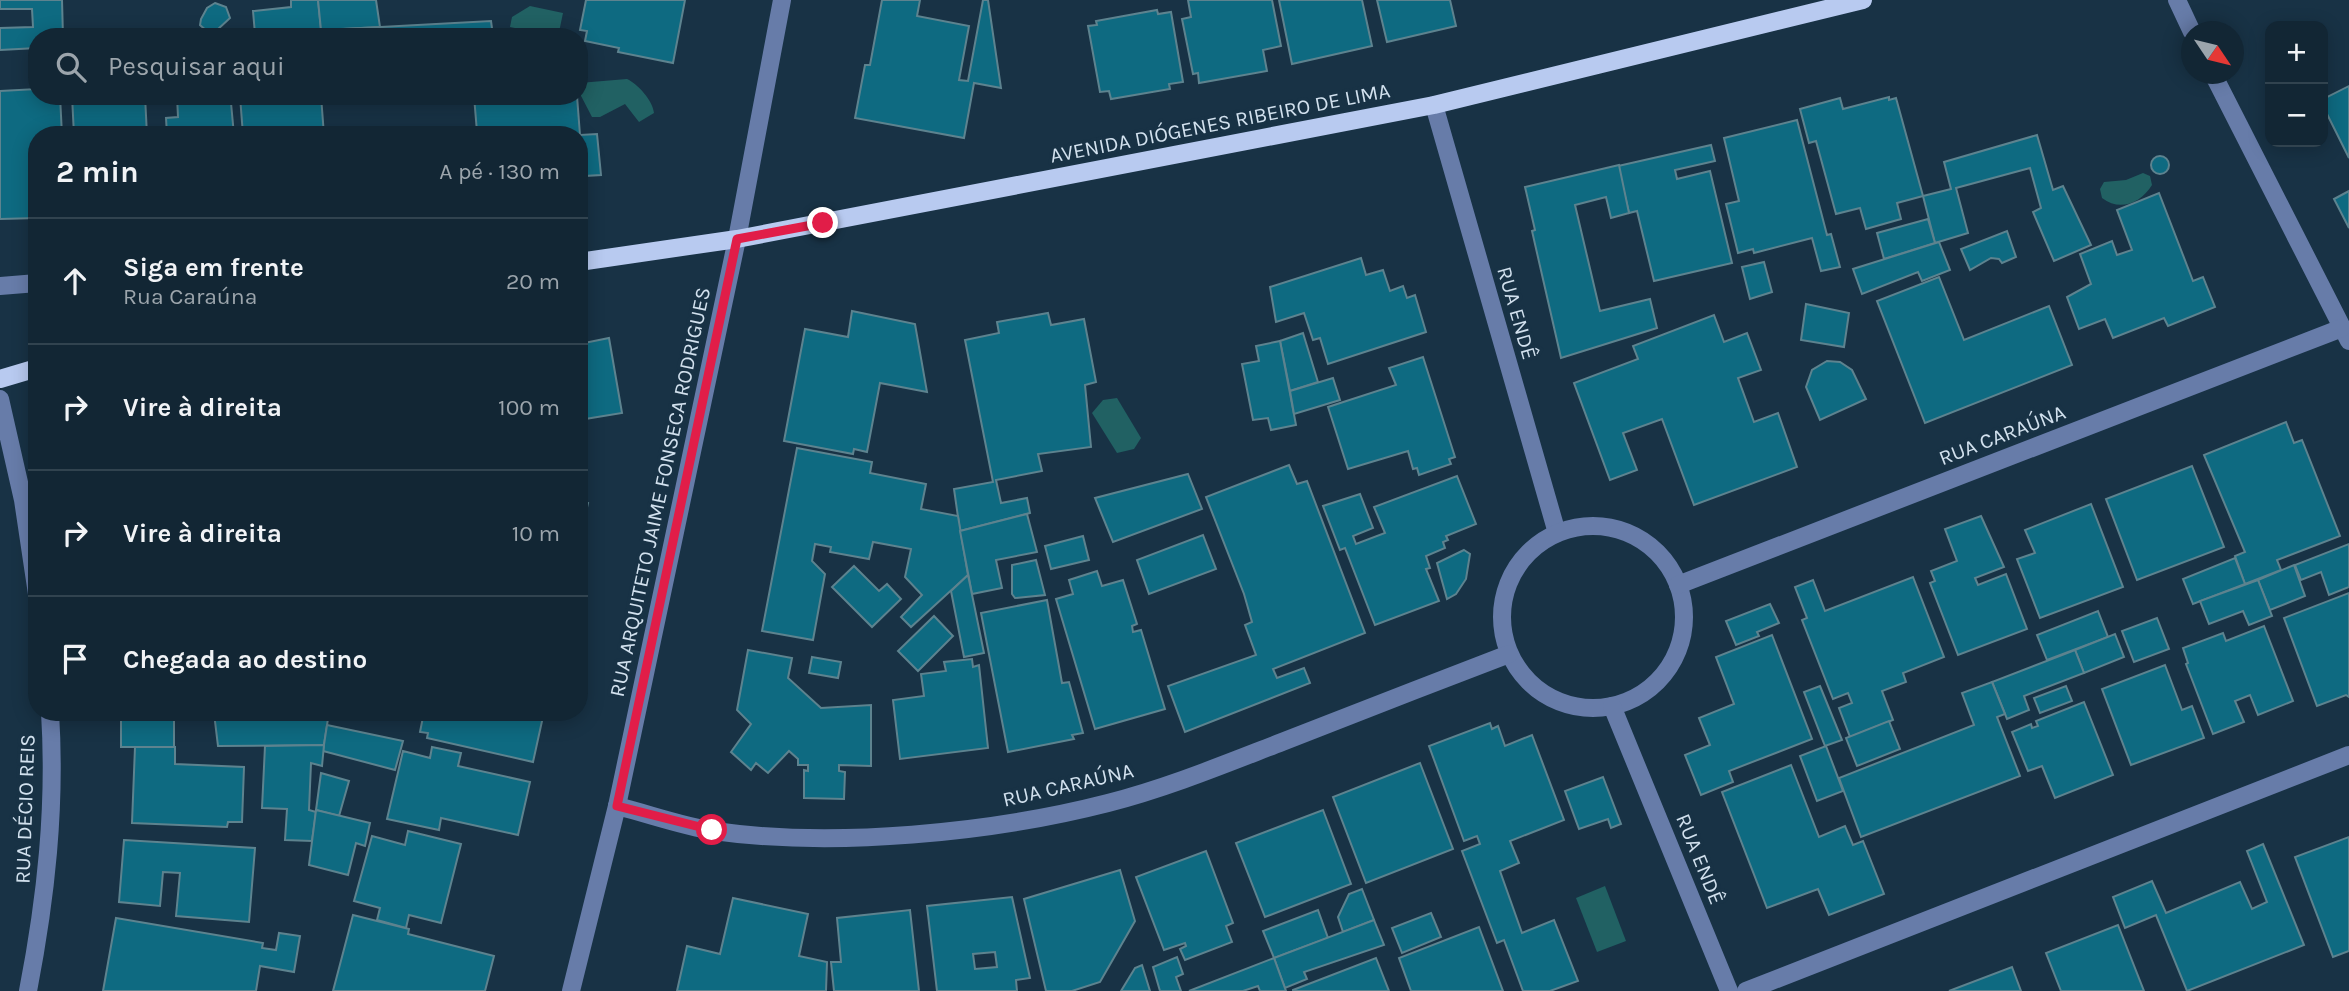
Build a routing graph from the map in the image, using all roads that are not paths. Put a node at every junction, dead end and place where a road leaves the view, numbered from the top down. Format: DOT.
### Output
graph roads {
  1 [pos="782,0"];
  2 [pos="1863,0"];
  3 [pos="2177,0"];
  4 [pos="2187,21"];
  5 [pos="2218,84"];
  6 [pos="1434,105"];
  7 [pos="737,239"];
  8 [pos="588,261"];
  9 [pos="28,284"];
  10 [pos="0,286"];
  11 [pos="2346,335"];
  12 [pos="28,371"];
  13 [pos="0,379"];
  14 [pos="0,399"];
  15 [pos="1557,533"];
  16 [pos="28,534"];
  17 [pos="1678,584"];
  18 [pos="1509,654"];
  19 [pos="1612,706"];
  20 [pos="51,721"];
  21 [pos="2349,755"];
  22 [pos="617,806"];
  23 [pos="28,991"];
  24 [pos="571,991"];
  25 [pos="1729,991"];
  26 [pos="1746,991"];
  1 -- 7 [label="street, RUA ARQUITETO JAIME FONSECA RODRIGUES"];
  2 -- 6 [label="main road, AVENIDA DIÓGENES RIBEIRO DE LIMA"];
  3 -- 4 [label="street"];
  5 -- 11 [label="street"];
  6 -- 7 [label="main road, AVENIDA DIÓGENES RIBEIRO DE LIMA"];
  6 -- 15 [label="street, RUA ENDÊ"];
  7 -- 8 [label="main road, AVENIDA DIÓGENES RIBEIRO DE LIMA"];
  7 -- 22 [label="street, RUA ARQUITETO JAIME FONSECA RODRIGUES"];
  9 -- 10 [label="street"];
  11 -- 17 [label="street, RUA CARAÚNA"];
  12 -- 13 [label="main road"];
  14 -- 16 [label="street"];
  15 -- 17 [label="street"];
  15 -- 18 [label="street"];
  17 -- 19 [label="street"];
  18 -- 19 [label="street"];
  18 -- 22 [label="street, RUA CARAÚNA"];
  19 -- 25 [label="street, RUA ENDÊ"];
  20 -- 23 [label="street, RUA DÉCIO REIS"];
  21 -- 26 [label="street"];
  22 -- 24 [label="street, RUA ARQUITETO JAIME FONSECA RODRIGUES"];
}
